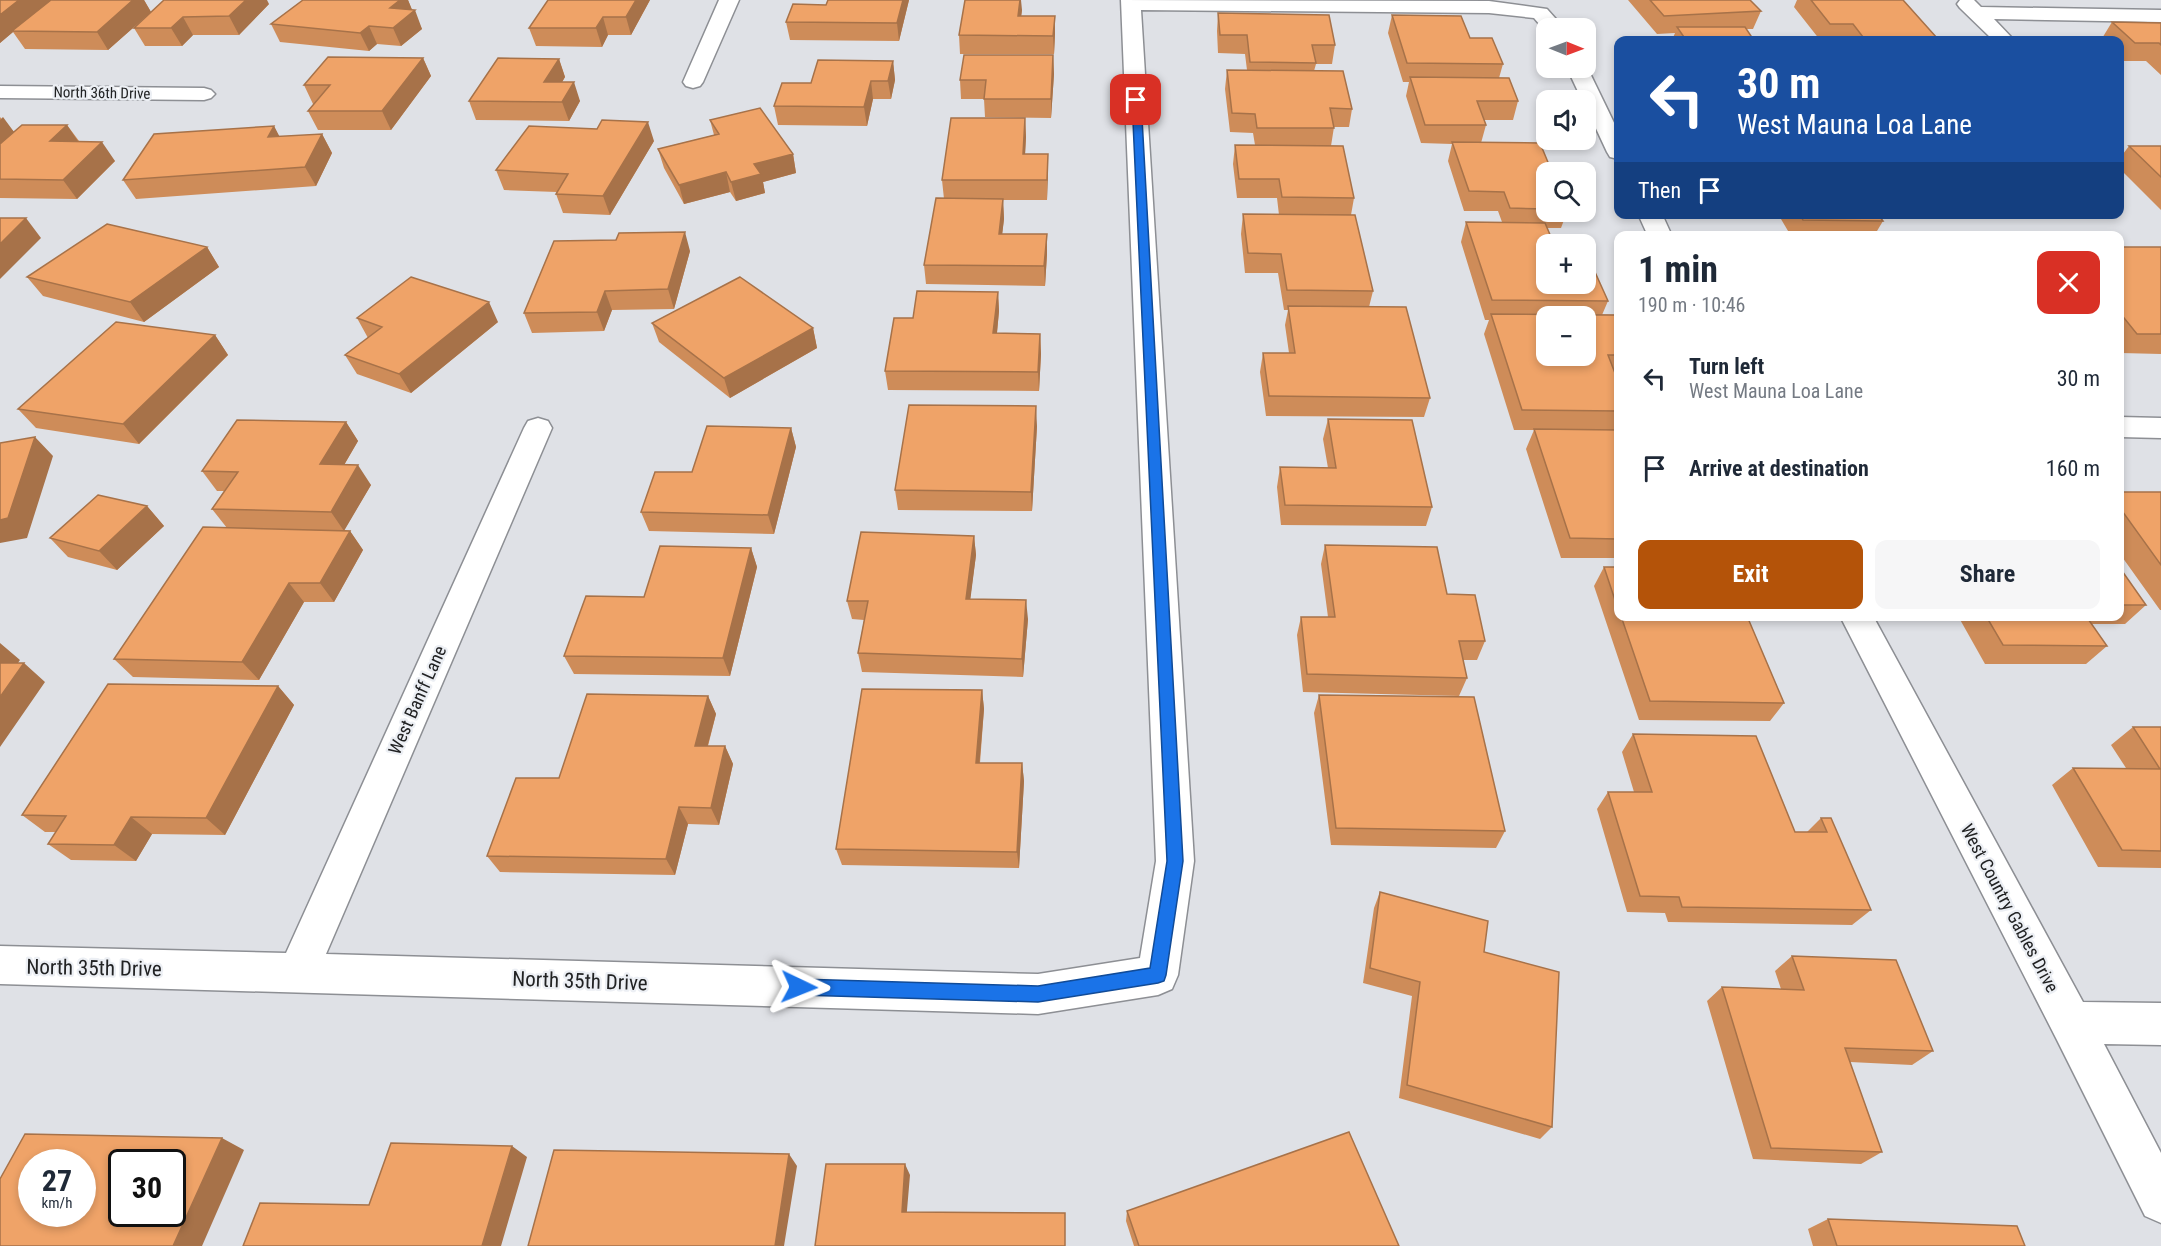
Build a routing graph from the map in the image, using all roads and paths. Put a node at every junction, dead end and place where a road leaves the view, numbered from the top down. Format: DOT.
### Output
graph roads {
  1 [pos="729,0"];
  2 [pos="1131,2"];
  3 [pos="1970,6"];
  4 [pos="2161,15"];
  5 [pos="1545,18"];
  6 [pos="2000,36"];
  7 [pos="1582,78"];
  8 [pos="693,82"];
  9 [pos="0,92"];
  10 [pos="204,94"];
  11 [pos="1614,144"];
  12 [pos="2124,427"];
  13 [pos="538,428"];
  14 [pos="2161,428"];
  15 [pos="1859,621"];
  16 [pos="0,965"];
  17 [pos="298,972"];
  18 [pos="2071,1023"];
  19 [pos="2161,1024"];
  20 [pos="2161,1200"];
  1 -- 8 [label="street"];
  2 -- 5 [label="street"];
  2 -- 17 [label="street, North 35th Drive"];
  3 -- 4 [label="street"];
  3 -- 6 [label="street"];
  7 -- 11 [label="street"];
  9 -- 10 [label="street, North 36th Drive"];
  12 -- 14 [label="street"];
  13 -- 17 [label="street, West Banff Lane"];
  15 -- 18 [label="street, West Country Gables Drive"];
  16 -- 17 [label="street, North 35th Drive"];
  18 -- 19 [label="street"];
  18 -- 20 [label="street, West Country Gables Drive"];
}
